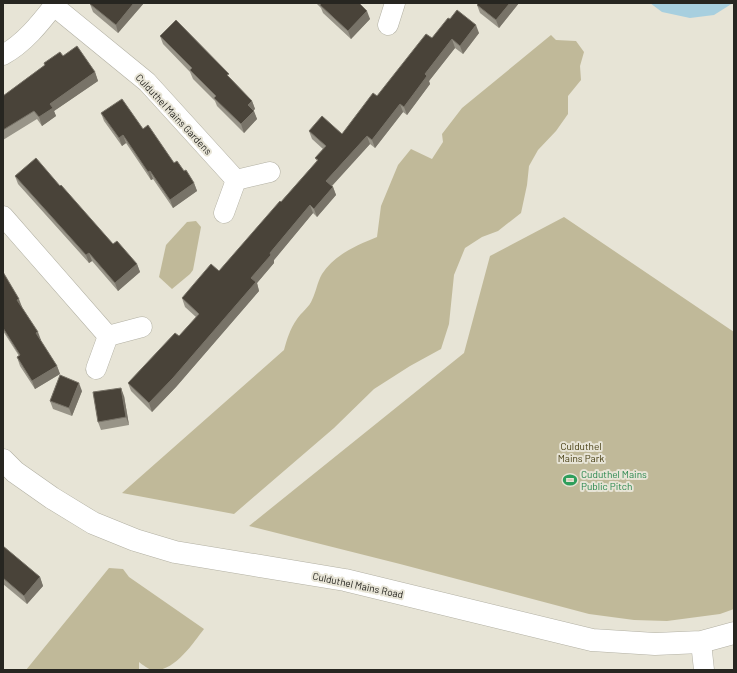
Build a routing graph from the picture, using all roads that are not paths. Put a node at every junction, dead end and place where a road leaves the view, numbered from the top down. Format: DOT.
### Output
graph roads {
  1 [pos="394,3"];
  2 [pos="55,4"];
  3 [pos="388,25"];
  4 [pos="3,55"];
  5 [pos="270,172"];
  6 [pos="236,180"];
  7 [pos="224,213"];
  8 [pos="3,216"];
  9 [pos="142,327"];
  10 [pos="108,336"];
  11 [pos="96,369"];
  12 [pos="3,460"];
  13 [pos="734,634"];
  14 [pos="701,642"];
  15 [pos="704,670"];
  1 -- 3 [label="street"];
  2 -- 4 [label="street, Culduthel Mains Gardens"];
  2 -- 6 [label="street, Culduthel Mains Gardens"];
  5 -- 6 [label="street"];
  6 -- 7 [label="street"];
  8 -- 10 [label="street"];
  9 -- 10 [label="street"];
  10 -- 11 [label="street"];
  12 -- 14 [label="street, Culduthel Mains Road"];
  13 -- 14 [label="street, Culduthel Mains Road"];
  14 -- 15 [label="street"];
}
